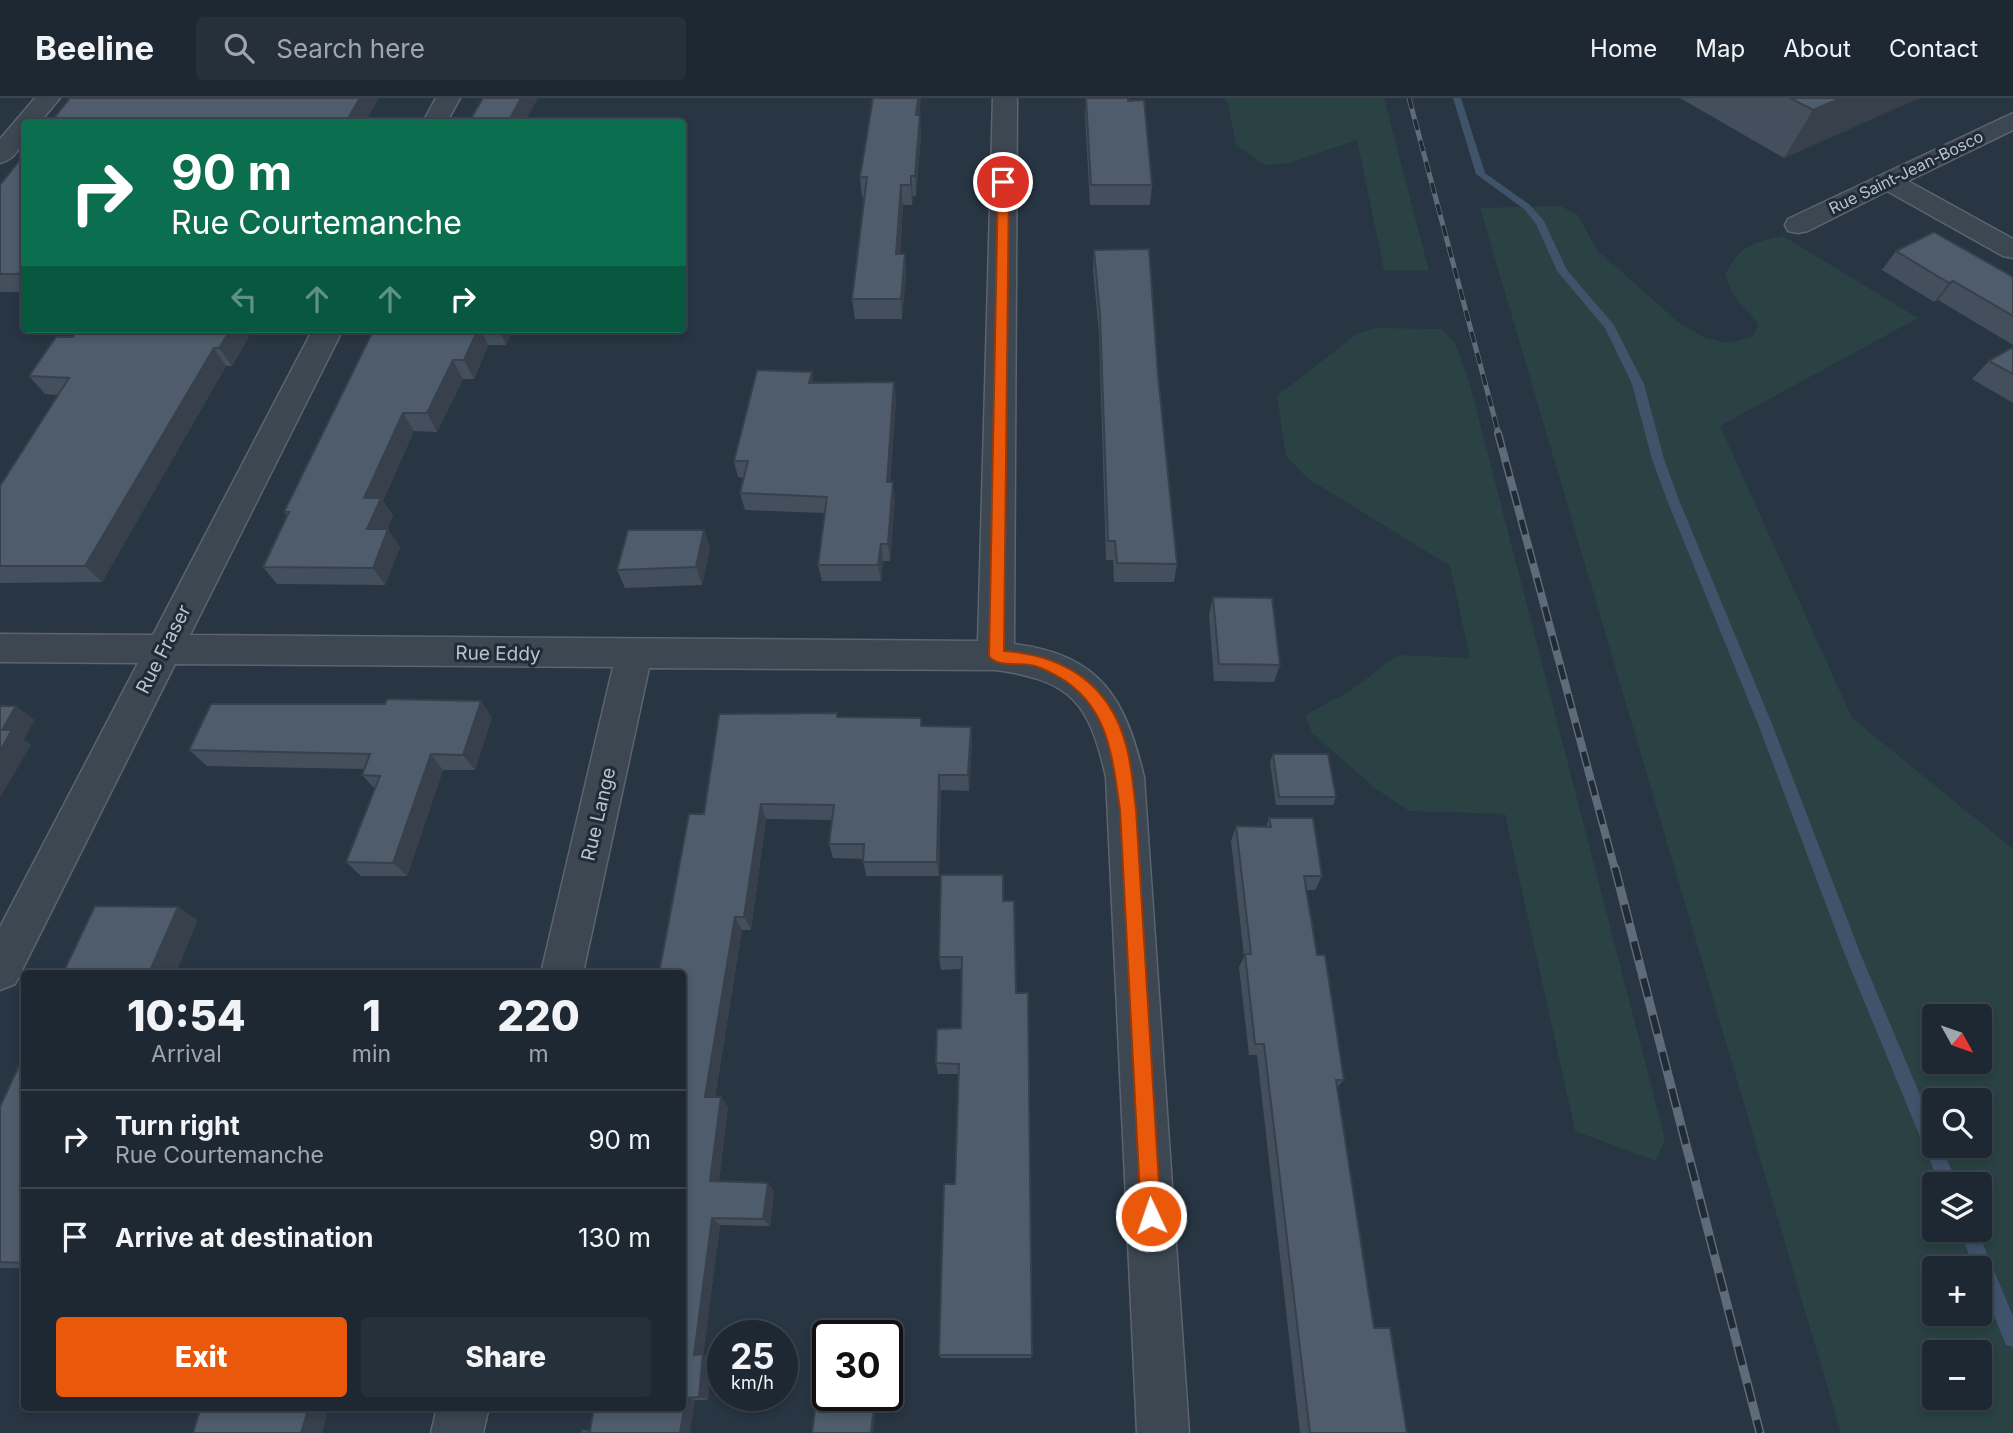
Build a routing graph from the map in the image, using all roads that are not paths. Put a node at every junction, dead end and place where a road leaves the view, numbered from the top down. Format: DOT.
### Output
graph roads {
  1 [pos="48,98"];
  2 [pos="447,98"];
  3 [pos="1005,98"];
  4 [pos="30,119"];
  5 [pos="436,119"];
  6 [pos="2013,120"];
  7 [pos="21,130"];
  8 [pos="0,155"];
  9 [pos="1888,181"];
  10 [pos="1798,225"];
  11 [pos="2013,250"];
  12 [pos="326,333"];
  13 [pos="0,648"];
  14 [pos="163,649"];
  15 [pos="635,655"];
  16 [pos="996,656"];
  17 [pos="0,970"];
  18 [pos="563,970"];
  19 [pos="462,1411"];
  20 [pos="457,1433"];
  21 [pos="1163,1433"];
  1 -- 4 [label="street"];
  2 -- 5 [label="street"];
  3 -- 16 [label="street"];
  6 -- 9 [label="street, Rue Saint-Jean-Bosco"];
  7 -- 8 [label="street"];
  9 -- 10 [label="street, Rue Saint-Jean-Bosco"];
  9 -- 11 [label="street"];
  12 -- 14 [label="street, Rue Fraser"];
  13 -- 14 [label="street, Rue Eddy"];
  14 -- 15 [label="street, Rue Eddy"];
  14 -- 17 [label="street, Rue Fraser"];
  15 -- 16 [label="street, Rue Eddy"];
  15 -- 18 [label="street, Rue Lange"];
  16 -- 21 [label="street, Rue Eddy"];
  19 -- 20 [label="street"];
}
